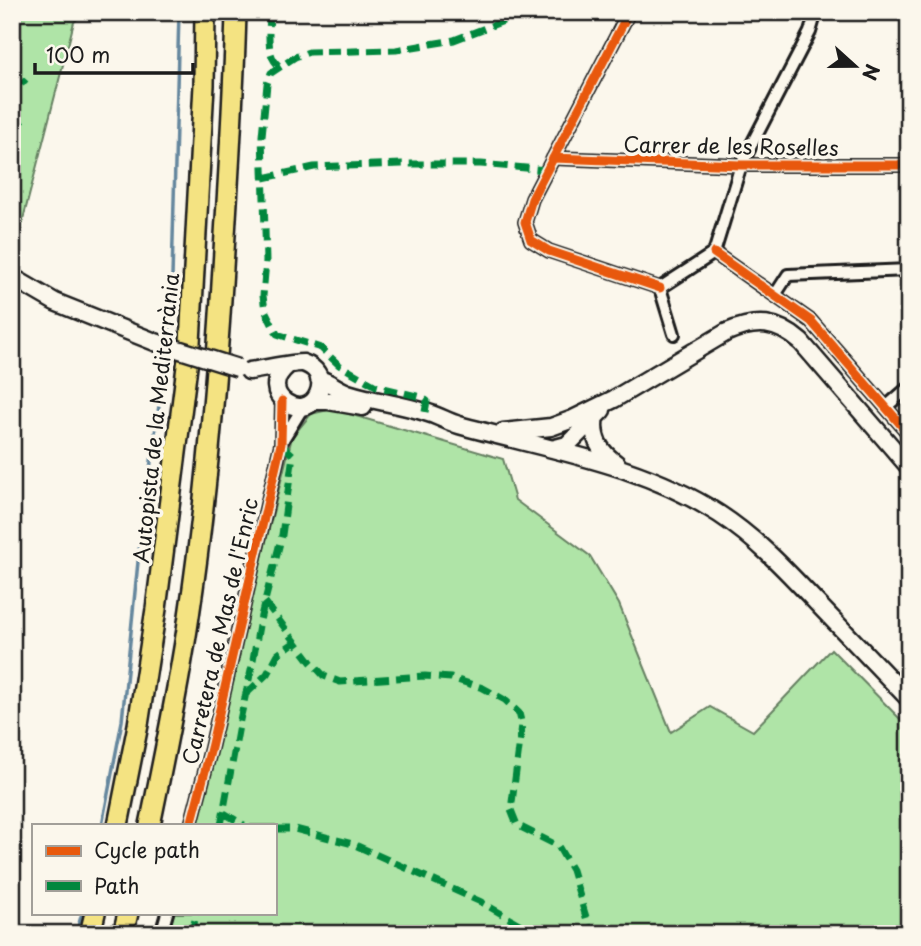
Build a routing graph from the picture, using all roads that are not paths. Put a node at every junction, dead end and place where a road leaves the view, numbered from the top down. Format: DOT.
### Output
graph roads {
  1 [pos="205,12"];
  2 [pos="236,12"];
  3 [pos="629,12"];
  4 [pos="816,12"];
  5 [pos="553,158"];
  6 [pos="741,165"];
  7 [pos="909,165"];
  8 [pos="714,253"];
  9 [pos="909,270"];
  10 [pos="12,277"];
  11 [pos="660,288"];
  12 [pos="775,295"];
  13 [pos="674,334"];
  14 [pos="287,366"];
  15 [pos="244,370"];
  16 [pos="320,379"];
  17 [pos="909,387"];
  18 [pos="279,395"];
  19 [pos="614,399"];
  20 [pos="308,404"];
  21 [pos="886,407"];
  22 [pos="595,416"];
  23 [pos="457,425"];
  24 [pos="491,433"];
  25 [pos="909,434"];
  26 [pos="281,444"];
  27 [pos="552,449"];
  28 [pos="909,467"];
  29 [pos="625,469"];
  30 [pos="909,699"];
  31 [pos="118,824"];
  32 [pos="150,824"];
  33 [pos="191,824"];
  34 [pos="95,914"];
  35 [pos="128,914"];
  36 [pos="167,914"];
  37 [pos="90,934"];
  38 [pos="122,934"];
  39 [pos="161,934"];
  1 -- 31 [label="highway, Autopista de la Mediterrània"];
  2 -- 32 [label="highway"];
  3 -- 5 [label="street"];
  4 -- 6 [label="street"];
  5 -- 6 [label="street, Carrer de les Roselles"];
  5 -- 11 [label="street"];
  6 -- 7 [label="street, Carrer de les Roselles"];
  6 -- 8 [label="street"];
  8 -- 11 [label="street"];
  8 -- 12 [label="street"];
  9 -- 12 [label="street"];
  10 -- 15 [label="main road, bridge"];
  11 -- 13 [label="street"];
  12 -- 21 [label="street"];
  14 -- 15 [label="main road"];
  14 -- 16 [label="main road"];
  14 -- 18 [label="main road"];
  15 -- 18 [label="main road"];
  16 -- 20 [label="main road"];
  16 -- 23 [label="main road"];
  17 -- 21 [label="street"];
  18 -- 20 [label="main road"];
  18 -- 26 [label="street"];
  19 -- 22 [label="main road"];
  19 -- 24 [label="main road"];
  19 -- 28 [label="main road"];
  20 -- 23 [label="main road"];
  20 -- 26 [label="street"];
  21 -- 25 [label="street"];
  22 -- 27 [label="main road"];
  22 -- 29 [label="main road"];
  23 -- 24 [label="main road"];
  24 -- 27 [label="main road"];
  26 -- 33 [label="street, Carretera de Mas de l'Enric"];
  27 -- 29 [label="main road"];
  29 -- 30 [label="main road"];
  34 -- 37 [label="highway"];
  35 -- 38 [label="highway"];
  36 -- 39 [label="street"];
}
